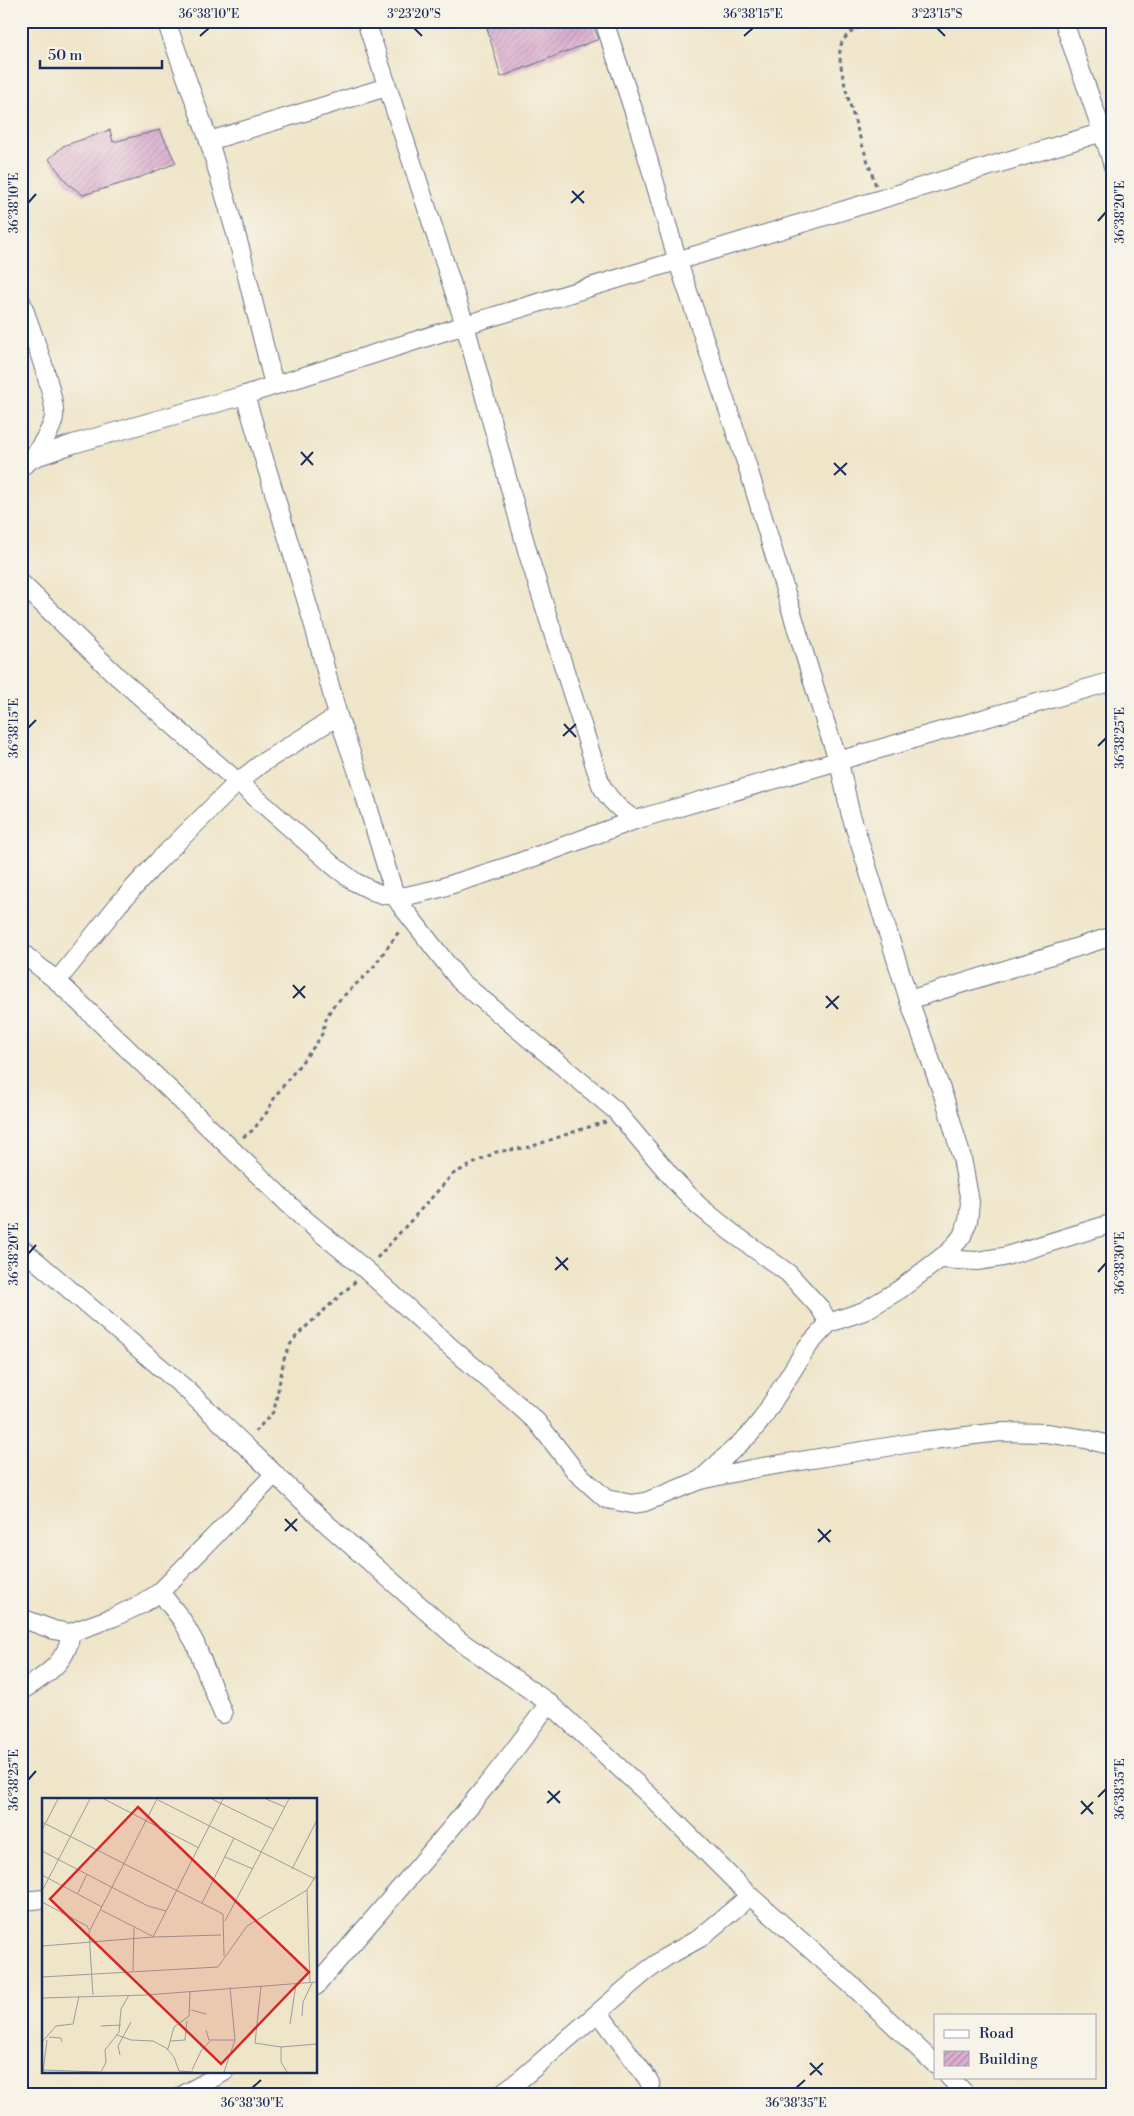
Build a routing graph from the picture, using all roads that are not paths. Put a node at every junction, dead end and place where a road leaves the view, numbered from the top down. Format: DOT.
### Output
graph roads {
  1 [pos="166,21"];
  2 [pos="366,21"];
  3 [pos="604,21"];
  4 [pos="1064,21"];
  5 [pos="387,87"];
  6 [pos="1108,131"];
  7 [pos="209,141"];
  8 [pos="1113,166"];
  9 [pos="678,262"];
  10 [pos="21,301"];
  11 [pos="465,325"];
  12 [pos="274,385"];
  13 [pos="245,395"];
  14 [pos="27,462"];
  15 [pos="21,583"];
  16 [pos="1113,681"];
  17 [pos="338,716"];
  18 [pos="839,762"];
  19 [pos="238,782"];
  20 [pos="635,820"];
  21 [pos="395,896"];
  22 [pos="1113,936"];
  23 [pos="21,952"];
  24 [pos="57,981"];
  25 [pos="909,1000"];
  26 [pos="1113,1223"];
  27 [pos="21,1248"];
  28 [pos="940,1259"];
  29 [pos="829,1323"];
  30 [pos="1113,1446"];
  31 [pos="274,1475"];
  32 [pos="700,1480"];
  33 [pos="160,1592"];
  34 [pos="21,1618"];
  35 [pos="70,1633"];
  36 [pos="21,1691"];
  37 [pos="549,1703"];
  38 [pos="223,1714"];
  39 [pos="750,1896"];
  40 [pos="42,1899"];
  41 [pos="21,1901"];
  42 [pos="318,1984"];
  43 [pos="599,2013"];
  44 [pos="934,2063"];
  45 [pos="220,2074"];
  46 [pos="950,2078"];
  47 [pos="183,2095"];
  48 [pos="499,2095"];
  49 [pos="651,2095"];
  50 [pos="968,2095"];
  1 -- 7 [label="street"];
  2 -- 5 [label="street"];
  3 -- 9 [label="street"];
  4 -- 6 [label="street"];
  5 -- 7 [label="street"];
  5 -- 11 [label="street"];
  6 -- 8 [label="street"];
  6 -- 9 [label="street"];
  7 -- 12 [label="street"];
  9 -- 11 [label="street"];
  9 -- 18 [label="street"];
  10 -- 14 [label="street"];
  11 -- 12 [label="street"];
  11 -- 20 [label="street"];
  12 -- 13 [label="street"];
  13 -- 14 [label="street"];
  13 -- 17 [label="street"];
  15 -- 19 [label="street"];
  16 -- 18 [label="street"];
  17 -- 19 [label="street"];
  17 -- 21 [label="street"];
  18 -- 20 [label="street"];
  18 -- 25 [label="street"];
  19 -- 21 [label="street"];
  19 -- 24 [label="street"];
  20 -- 21 [label="street"];
  21 -- 29 [label="street"];
  22 -- 25 [label="street"];
  23 -- 24 [label="street"];
  24 -- 32 [label="street"];
  25 -- 28 [label="street"];
  26 -- 28 [label="street"];
  27 -- 31 [label="street"];
  28 -- 29 [label="street"];
  29 -- 32 [label="street"];
  30 -- 32 [label="street"];
  31 -- 33 [label="street"];
  31 -- 37 [label="street"];
  33 -- 35 [label="street"];
  33 -- 38 [label="street"];
  34 -- 35 [label="street"];
  35 -- 36 [label="street"];
  37 -- 39 [label="street"];
  37 -- 42 [label="street"];
  39 -- 43 [label="street"];
  39 -- 44 [label="street"];
  40 -- 41 [label="street"];
  43 -- 48 [label="street"];
  43 -- 49 [label="street"];
  45 -- 47 [label="street"];
  46 -- 50 [label="street"];
}
